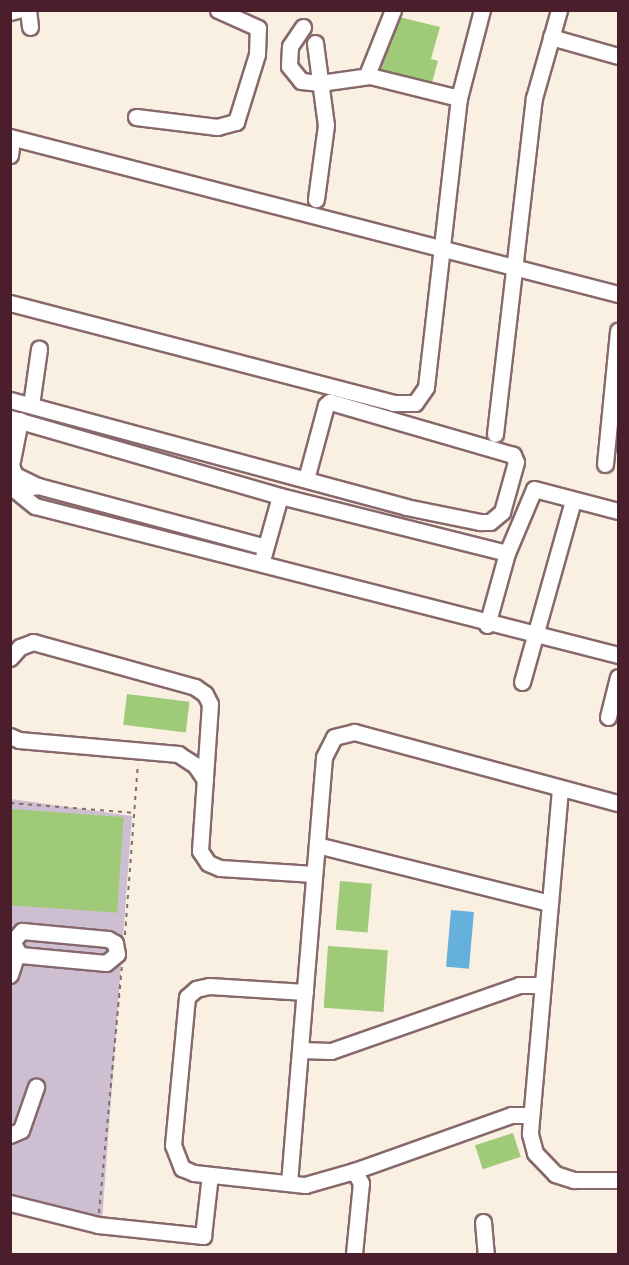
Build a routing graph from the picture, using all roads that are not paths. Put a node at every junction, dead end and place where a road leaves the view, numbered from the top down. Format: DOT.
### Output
graph roads {
  1 [pos="18,10"];
  2 [pos="28,10"];
  3 [pos="218,10"];
  4 [pos="393,10"];
  5 [pos="482,10"];
  6 [pos="559,10"];
  7 [pos="10,12"];
  8 [pos="30,27"];
  9 [pos="303,27"];
  10 [pos="551,37"];
  11 [pos="315,43"];
  12 [pos="618,56"];
  13 [pos="370,76"];
  14 [pos="320,83"];
  15 [pos="459,98"];
  16 [pos="136,117"];
  17 [pos="11,137"];
  18 [pos="10,155"];
  19 [pos="316,199"];
  20 [pos="441,250"];
  21 [pos="512,269"];
  22 [pos="618,294"];
  23 [pos="10,303"];
  24 [pos="618,331"];
  25 [pos="39,349"];
  26 [pos="10,400"];
  27 [pos="31,405"];
  28 [pos="15,419"];
  29 [pos="495,434"];
  30 [pos="605,464"];
  31 [pos="306,479"];
  32 [pos="38,486"];
  33 [pos="15,488"];
  34 [pos="280,496"];
  35 [pos="573,500"];
  36 [pos="618,512"];
  37 [pos="265,547"];
  38 [pos="507,553"];
  39 [pos="260,565"];
  40 [pos="487,625"];
  41 [pos="535,636"];
  42 [pos="618,655"];
  43 [pos="10,658"];
  44 [pos="618,677"];
  45 [pos="522,682"];
  46 [pos="608,717"];
  47 [pos="208,729"];
  48 [pos="10,736"];
  49 [pos="178,754"];
  50 [pos="205,780"];
  51 [pos="560,789"];
  52 [pos="618,803"];
  53 [pos="317,844"];
  54 [pos="314,874"];
  55 [pos="550,903"];
  56 [pos="14,934"];
  57 [pos="14,952"];
  58 [pos="10,975"];
  59 [pos="543,985"];
  60 [pos="304,992"];
  61 [pos="300,1050"];
  62 [pos="36,1087"];
  63 [pos="531,1115"];
  64 [pos="10,1135"];
  65 [pos="354,1171"];
  66 [pos="210,1175"];
  67 [pos="618,1180"];
  68 [pos="289,1183"];
  69 [pos="10,1203"];
  70 [pos="483,1222"];
  71 [pos="358,1254"];
  72 [pos="486,1254"];
  1 -- 7 [label="street"];
  2 -- 8 [label="street"];
  3 -- 16 [label="street"];
  4 -- 13 [label="street"];
  5 -- 15 [label="street"];
  6 -- 10 [label="street"];
  9 -- 14 [label="street"];
  10 -- 12 [label="street"];
  10 -- 21 [label="street"];
  11 -- 14 [label="street"];
  13 -- 14 [label="street"];
  13 -- 15 [label="street"];
  14 -- 19 [label="street"];
  15 -- 20 [label="street"];
  17 -- 18 [label="street"];
  17 -- 20 [label="street"];
  20 -- 21 [label="street"];
  20 -- 23 [label="street"];
  21 -- 22 [label="street"];
  21 -- 29 [label="street"];
  24 -- 30 [label="street"];
  25 -- 27 [label="street"];
  26 -- 27 [label="street"];
  27 -- 31 [label="street"];
  28 -- 32 [label="street"];
  28 -- 34 [label="street"];
  31 -- 31 [label="street"];
  32 -- 33 [label="street"];
  32 -- 37 [label="street"];
  33 -- 39 [label="street"];
  34 -- 37 [label="street"];
  34 -- 38 [label="street"];
  35 -- 36 [label="street"];
  35 -- 38 [label="street"];
  35 -- 41 [label="street"];
  37 -- 39 [label="street"];
  38 -- 40 [label="street"];
  39 -- 40 [label="street"];
  40 -- 41 [label="street"];
  41 -- 42 [label="street"];
  41 -- 45 [label="street"];
  43 -- 47 [label="street"];
  44 -- 46 [label="street"];
  47 -- 49 [label="street"];
  47 -- 50 [label="street"];
  48 -- 49 [label="street"];
  49 -- 50 [label="street"];
  50 -- 54 [label="street"];
  51 -- 52 [label="street"];
  51 -- 53 [label="street"];
  51 -- 55 [label="street"];
  53 -- 54 [label="street"];
  53 -- 55 [label="street"];
  54 -- 60 [label="street"];
  55 -- 59 [label="street"];
  56 -- 57 [label="street"];
  56 -- 57 [label="street"];
  57 -- 58 [label="street"];
  59 -- 61 [label="street"];
  59 -- 63 [label="street"];
  60 -- 61 [label="street"];
  60 -- 66 [label="street"];
  61 -- 68 [label="street"];
  62 -- 64 [label="street"];
  63 -- 65 [label="street"];
  63 -- 67 [label="street"];
  65 -- 68 [label="street"];
  65 -- 71 [label="street"];
  66 -- 68 [label="street"];
  66 -- 69 [label="street"];
  70 -- 72 [label="street"];
}
